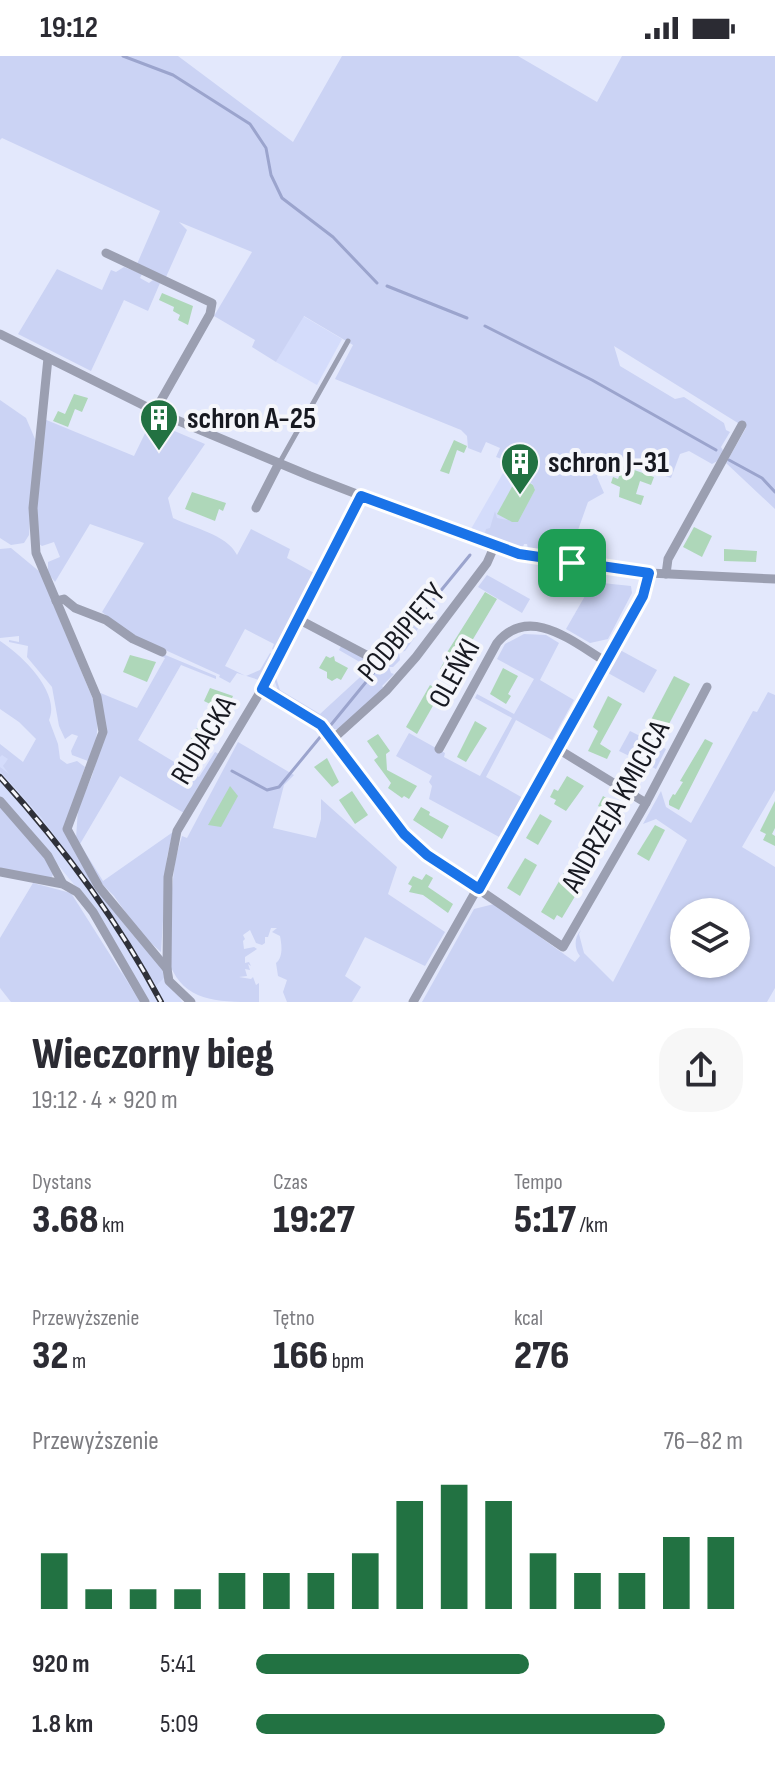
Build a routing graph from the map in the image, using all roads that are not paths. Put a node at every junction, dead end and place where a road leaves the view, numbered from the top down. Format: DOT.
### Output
graph roads {
  1 [pos="106,253"];
  2 [pos="0,334"];
  3 [pos="348,341"];
  4 [pos="48,358"];
  5 [pos="155,411"];
  6 [pos="742,425"];
  7 [pos="279,463"];
  8 [pos="361,496"];
  9 [pos="256,508"];
  10 [pos="494,547"];
  11 [pos="649,573"];
  12 [pos="666,574"];
  13 [pos="775,579"];
  14 [pos="56,601"];
  15 [pos="298,619"];
  16 [pos="162,652"];
  17 [pos="370,657"];
  18 [pos="605,661"];
  19 [pos="707,687"];
  20 [pos="262,689"];
  21 [pos="334,738"];
  22 [pos="439,749"];
  23 [pos="558,749"];
  24 [pos="0,801"];
  25 [pos="646,803"];
  26 [pos="0,872"];
  27 [pos="63,884"];
  28 [pos="479,889"];
  29 [pos="167,969"];
  30 [pos="144,1000"];
  31 [pos="191,1002"];
  32 [pos="413,1002"];
  1 -- 5 [label="street"];
  2 -- 4 [label="street"];
  3 -- 7 [label="lane"];
  4 -- 5 [label="street"];
  4 -- 14 [label="street"];
  5 -- 7 [label="street"];
  6 -- 12 [label="street"];
  7 -- 8 [label="street"];
  7 -- 9 [label="street"];
  8 -- 10 [label="street"];
  8 -- 15 [label="street, RUDACKA"];
  10 -- 11 [label="street"];
  10 -- 21 [label="street, PODBIPIĘTY"];
  11 -- 12 [label="street"];
  11 -- 18 [label="street"];
  12 -- 13 [label="street"];
  14 -- 16 [label="street"];
  14 -- 29 [label="street"];
  15 -- 17 [label="street"];
  15 -- 20 [label="street, RUDACKA"];
  18 -- 22 [label="street, OLEŃKI"];
  18 -- 23 [label="street"];
  19 -- 25 [label="street, ANDRZEJA KMICICA"];
  20 -- 21 [label="street"];
  20 -- 29 [label="street, RUDACKA"];
  21 -- 28 [label="street"];
  23 -- 25 [label="street"];
  23 -- 28 [label="street"];
  24 -- 27 [label="street"];
  25 -- 28 [label="street, ANDRZEJA KMICICA"];
  26 -- 27 [label="street"];
  27 -- 30 [label="street"];
  28 -- 32 [label="street"];
  29 -- 31 [label="street, RUDACKA"];
}
